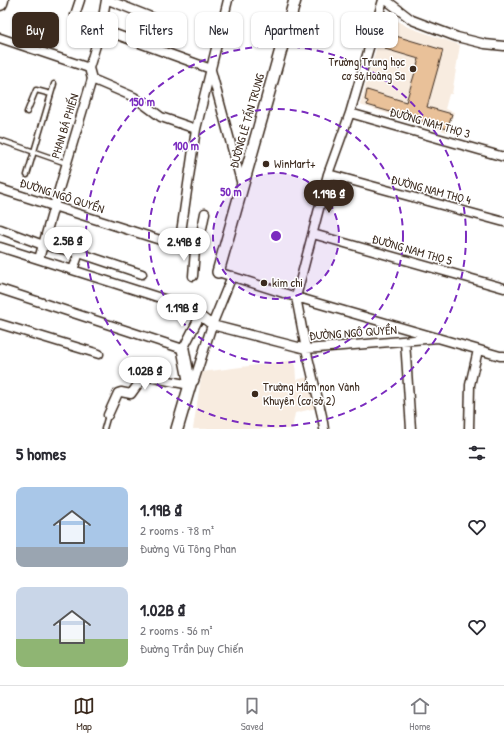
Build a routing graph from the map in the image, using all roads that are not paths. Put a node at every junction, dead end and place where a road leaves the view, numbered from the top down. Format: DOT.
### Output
graph roads {
  1 [pos="1,0"];
  2 [pos="80,0"];
  3 [pos="107,0"];
  4 [pos="228,0"];
  5 [pos="296,0"];
  6 [pos="383,0"];
  7 [pos="386,0"];
  8 [pos="0,3"];
  9 [pos="76,12"];
  10 [pos="104,12"];
  11 [pos="138,12"];
  12 [pos="118,34"];
  13 [pos="0,38"];
  14 [pos="504,46"];
  15 [pos="95,48"];
  16 [pos="89,68"];
  17 [pos="211,70"];
  18 [pos="92,79"];
  19 [pos="54,84"];
  20 [pos="51,94"];
  21 [pos="27,112"];
  22 [pos="350,113"];
  23 [pos="196,129"];
  24 [pos="0,140"];
  25 [pos="34,152"];
  26 [pos="504,157"];
  27 [pos="66,163"];
  28 [pos="328,174"];
  29 [pos="27,175"];
  30 [pos="242,185"];
  31 [pos="0,189"];
  32 [pos="54,206"];
  33 [pos="205,213"];
  34 [pos="504,222"];
  35 [pos="0,230"];
  36 [pos="313,234"];
  37 [pos="43,245"];
  38 [pos="179,246"];
  39 [pos="0,247"];
  40 [pos="195,250"];
  41 [pos="79,253"];
  42 [pos="39,259"];
  43 [pos="73,270"];
  44 [pos="218,272"];
  45 [pos="142,274"];
  46 [pos="193,276"];
  47 [pos="232,276"];
  48 [pos="504,288"];
  49 [pos="0,290"];
  50 [pos="296,297"];
  51 [pos="200,316"];
  52 [pos="0,324"];
  53 [pos="212,325"];
  54 [pos="438,338"];
  55 [pos="405,341"];
  56 [pos="183,349"];
  57 [pos="306,349"];
  58 [pos="478,350"];
  59 [pos="99,354"];
  60 [pos="504,356"];
  61 [pos="190,385"];
  62 [pos="108,415"];
  63 [pos="104,429"];
  64 [pos="177,429"];
  65 [pos="324,429"];
  66 [pos="411,429"];
  67 [pos="469,429"];
  1 -- 8 [label="highway"];
  2 -- 9 [label="street"];
  3 -- 10 [label="street"];
  3 -- 11 [label="street"];
  4 -- 17 [label="street"];
  5 -- 30 [label="street, ĐƯỜNG LÊ TẤN TRUNG"];
  6 -- 22 [label="street"];
  7 -- 14 [label="street"];
  12 -- 17 [label="street"];
  13 -- 16 [label="street"];
  15 -- 16 [label="street"];
  16 -- 18 [label="street"];
  17 -- 23 [label="street"];
  17 -- 30 [label="street"];
  18 -- 23 [label="street"];
  18 -- 27 [label="street, PHAN BÁ PHIẾN"];
  19 -- 20 [label="lane"];
  20 -- 21 [label="lane"];
  20 -- 25 [label="lane"];
  22 -- 26 [label="street, ĐƯỜNG NAM THỌ 3"];
  22 -- 28 [label="street"];
  23 -- 38 [label="street"];
  24 -- 25 [label="lane"];
  25 -- 27 [label="lane"];
  25 -- 29 [label="lane"];
  27 -- 32 [label="street, PHAN BÁ PHIẾN"];
  28 -- 34 [label="street, ĐƯỜNG NAM THỌ 4"];
  28 -- 36 [label="street"];
  30 -- 44 [label="street, ĐƯỜNG LÊ TẤN TRUNG"];
  31 -- 32 [label="street, ĐƯỜNG NGÔ QUYỀN"];
  32 -- 37 [label="street, PHAN BÁ PHIẾN"];
  32 -- 38 [label="street, ĐƯỜNG NGÔ QUYỀN"];
  33 -- 40 [label="street"];
  35 -- 37 [label="street"];
  36 -- 48 [label="street, ĐƯỜNG NAM THỌ 5"];
  36 -- 50 [label="street"];
  37 -- 41 [label="street"];
  37 -- 42 [label="street, PHAN BÁ PHIẾN"];
  38 -- 40 [label="street, ĐƯỜNG NGÔ QUYỀN"];
  39 -- 42 [label="street, ĐƯỜNG NGÔ QUYỀN"];
  40 -- 46 [label="street"];
  41 -- 43 [label="street"];
  41 -- 45 [label="street"];
  42 -- 43 [label="street, ĐƯỜNG NGÔ QUYỀN"];
  43 -- 51 [label="street, ĐƯỜNG NGÔ QUYỀN"];
  44 -- 47 [label="street"];
  47 -- 50 [label="street"];
  47 -- 53 [label="street"];
  49 -- 56 [label="street"];
  50 -- 54 [label="street"];
  50 -- 57 [label="street"];
  51 -- 53 [label="street, ĐƯỜNG NGÔ QUYỀN"];
  51 -- 56 [label="street"];
  52 -- 59 [label="street"];
  53 -- 57 [label="street, ĐƯỜNG NGÔ QUYỀN"];
  53 -- 61 [label="street"];
  54 -- 55 [label="street, ĐƯỜNG NGÔ QUYỀN"];
  54 -- 58 [label="street"];
  55 -- 57 [label="street, ĐƯỜNG NGÔ QUYỀN"];
  55 -- 66 [label="street"];
  56 -- 61 [label="street"];
  57 -- 65 [label="street"];
  58 -- 60 [label="street"];
  58 -- 67 [label="street"];
  61 -- 62 [label="street"];
  61 -- 64 [label="street"];
  62 -- 63 [label="lane"];
}
